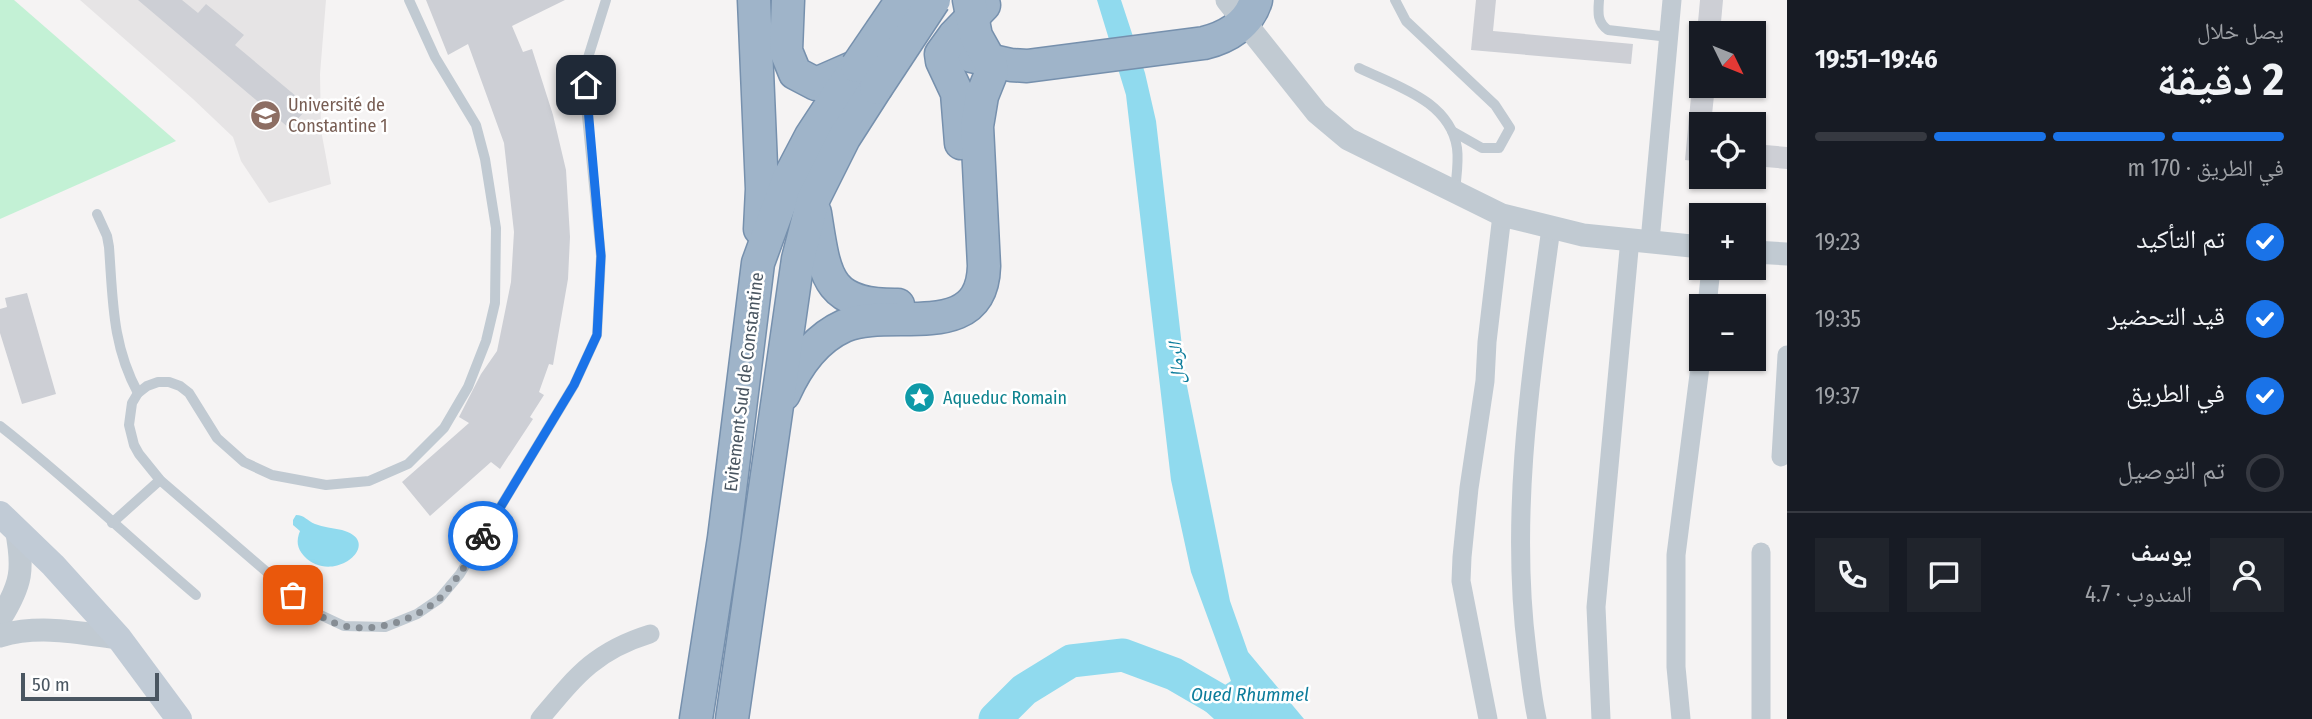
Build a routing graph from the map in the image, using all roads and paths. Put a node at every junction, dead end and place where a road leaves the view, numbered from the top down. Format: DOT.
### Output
graph roads {
  1 [pos="410,0"];
  2 [pos="606,0"];
  3 [pos="754,0"];
  4 [pos="788,0"];
  5 [pos="882,0"];
  6 [pos="902,0"];
  7 [pos="934,0"];
  8 [pos="1395,0"];
  9 [pos="1599,0"];
  10 [pos="1672,0"];
  11 [pos="977,6"];
  12 [pos="1243,7"];
  13 [pos="1669,37"];
  14 [pos="945,46"];
  15 [pos="990,61"];
  16 [pos="1359,68"];
  17 [pos="867,77"];
  18 [pos="1452,131"];
  19 [pos="1455,193"];
  20 [pos="813,200"];
  21 [pos="97,214"];
  22 [pos="1502,215"];
  23 [pos="1551,228"];
  24 [pos="1640,240"];
  25 [pos="1689,246"];
  26 [pos="1766,252"];
  27 [pos="1787,254"];
  28 [pos="758,262"];
  29 [pos="1787,355"];
  30 [pos="1699,371"];
  31 [pos="138,393"];
  32 [pos="775,415"];
  33 [pos="0,426"];
  34 [pos="1780,457"];
  35 [pos="160,481"];
  36 [pos="8,521"];
  37 [pos="112,523"];
  38 [pos="1760,552"];
  39 [pos="196,595"];
  40 [pos="0,619"];
  41 [pos="650,634"];
  42 [pos="0,636"];
  43 [pos="120,638"];
  44 [pos="179,719"];
  45 [pos="540,719"];
  46 [pos="696,719"];
  47 [pos="732,719"];
  48 [pos="1488,719"];
  49 [pos="1537,719"];
  50 [pos="1601,719"];
  51 [pos="1681,719"];
  52 [pos="1761,719"];
  1 -- 31 [label="lane"];
  2 -- 35 [label="lane"];
  3 -- 28 [label="highway"];
  4 -- 17 [label="highway"];
  5 -- 14 [label="highway"];
  6 -- 17 [label="highway, bridge"];
  7 -- 17 [label="highway, bridge"];
  8 -- 18 [label="lane"];
  9 -- 13 [label="lane"];
  10 -- 13 [label="street"];
  11 -- 14 [label="highway"];
  11 -- 15 [label="highway"];
  12 -- 15 [label="highway"];
  12 -- 19 [label="street"];
  13 -- 24 [label="street"];
  14 -- 15 [label="highway"];
  14 -- 20 [label="highway"];
  15 -- 32 [label="highway"];
  16 -- 18 [label="lane"];
  17 -- 20 [label="highway, Evitement Sud de Constantine"];
  17 -- 28 [label="highway, Evitement Sud de Constantine"];
  18 -- 19 [label="lane"];
  19 -- 22 [label="street"];
  20 -- 32 [label="highway, Evitement Sud de Constantine"];
  21 -- 31 [label="lane"];
  22 -- 23 [label="street"];
  22 -- 48 [label="street"];
  23 -- 24 [label="street"];
  23 -- 49 [label="street"];
  24 -- 25 [label="street"];
  24 -- 50 [label="street"];
  26 -- 27 [label="street"];
  28 -- 46 [label="highway, Evitement Sud de Constantine"];
  29 -- 34 [label="street"];
  30 -- 51 [label="street"];
  31 -- 35 [label="lane"];
  32 -- 47 [label="highway, Evitement Sud de Constantine"];
  33 -- 37 [label="lane"];
  35 -- 37 [label="lane"];
  36 -- 40 [label="street"];
  36 -- 43 [label="main road"];
  37 -- 39 [label="lane"];
  38 -- 52 [label="street"];
  41 -- 45 [label="street"];
  42 -- 43 [label="street"];
  43 -- 44 [label="main road"];
}
